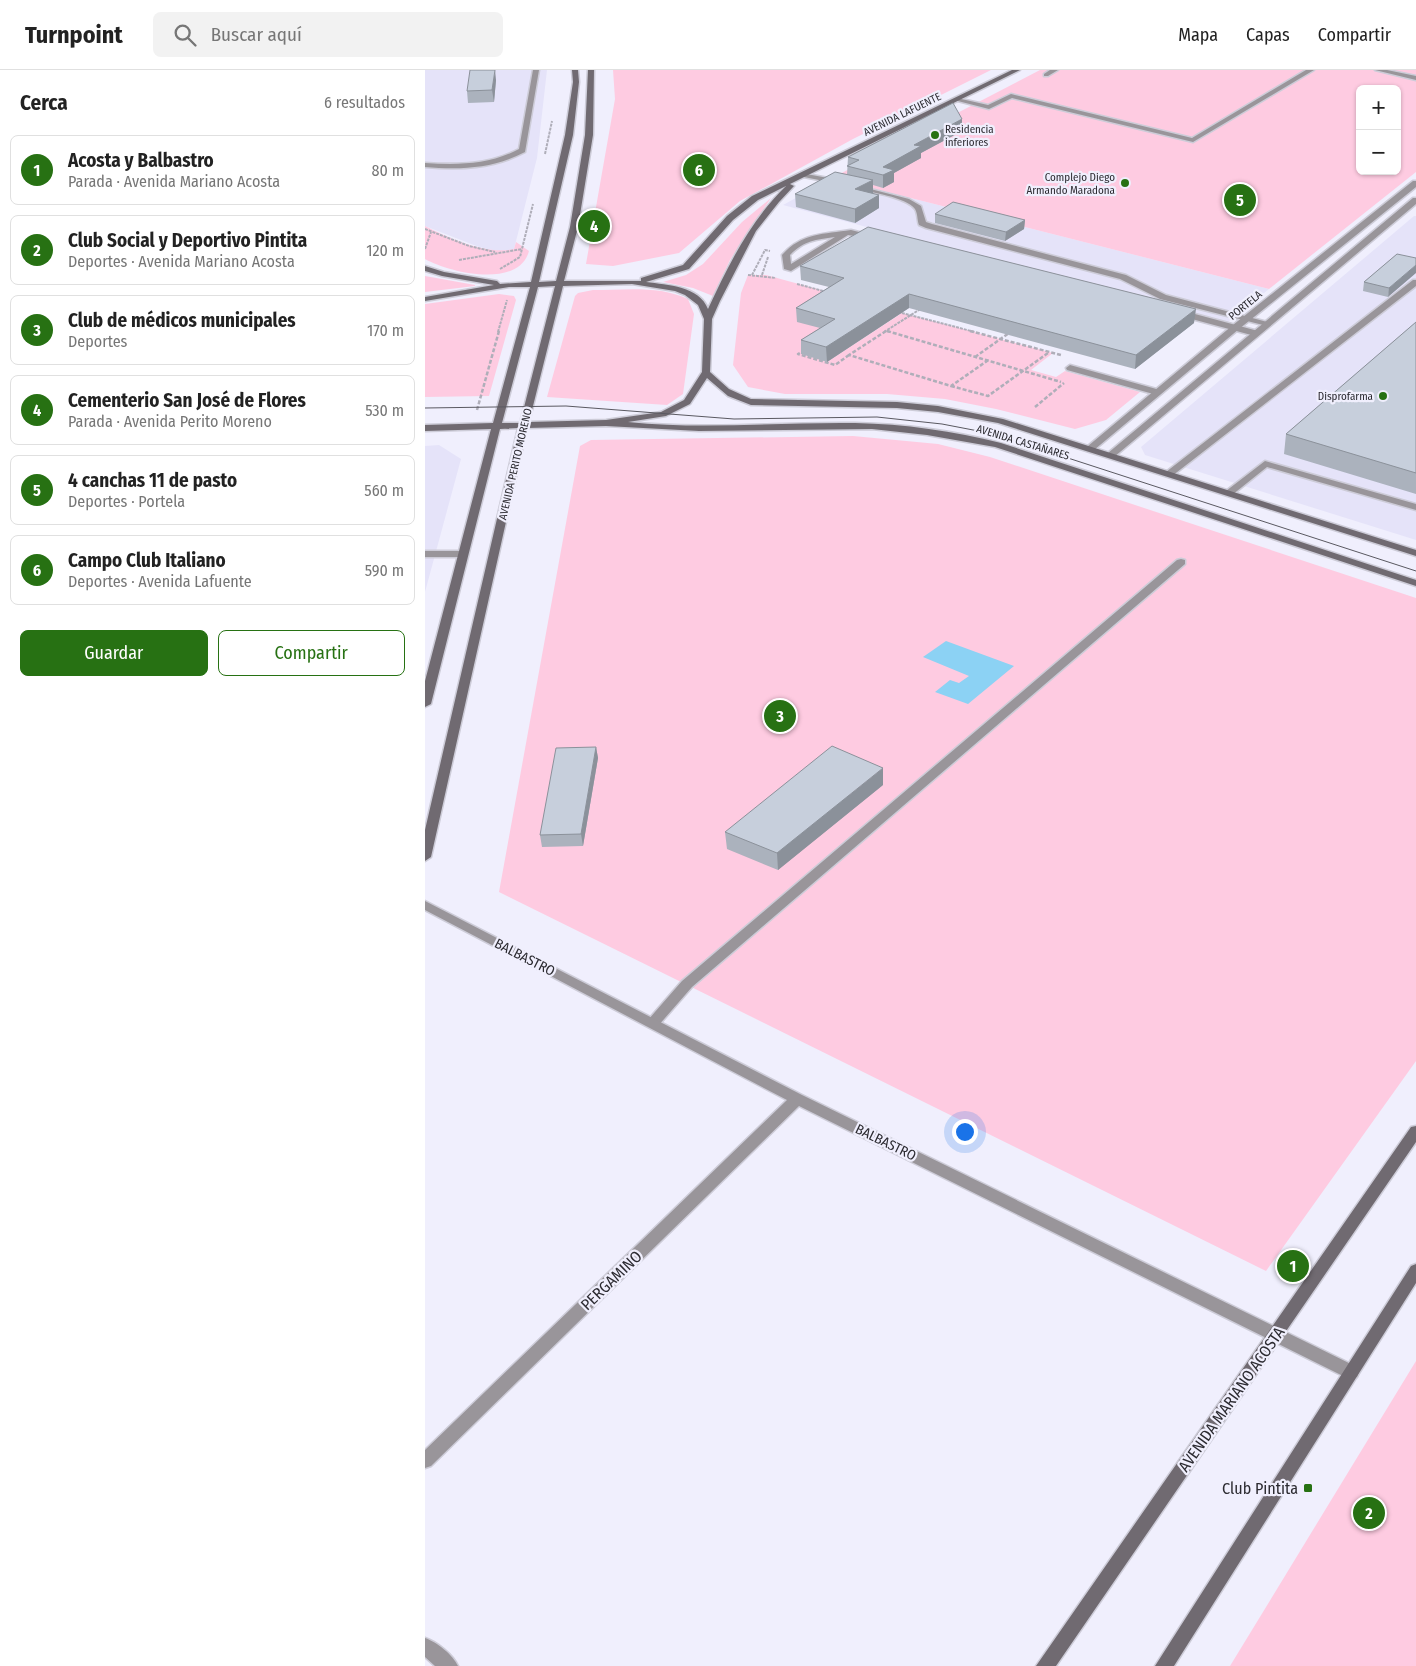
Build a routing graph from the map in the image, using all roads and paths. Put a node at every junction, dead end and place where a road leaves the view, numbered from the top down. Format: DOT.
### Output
graph roads {
  1 [pos="536,70"];
  2 [pos="575,70"];
  3 [pos="591,70"];
  4 [pos="1017,70"];
  5 [pos="1055,70"];
  6 [pos="1311,70"];
  7 [pos="1378,70"];
  8 [pos="1047,75"];
  9 [pos="1416,78"];
  10 [pos="957,100"];
  11 [pos="552,117"];
  12 [pos="543,163"];
  13 [pos="425,165"];
  14 [pos="801,177"];
  15 [pos="1416,183"];
  16 [pos="1403,192"];
  17 [pos="1394,199"];
  18 [pos="534,201"];
  19 [pos="1415,201"];
  20 [pos="425,228"];
  21 [pos="431,232"];
  22 [pos="845,234"];
  23 [pos="882,238"];
  24 [pos="425,249"];
  25 [pos="522,249"];
  26 [pos="499,253"];
  27 [pos="451,261"];
  28 [pos="425,268"];
  29 [pos="727,274"];
  30 [pos="752,275"];
  31 [pos="762,275"];
  32 [pos="785,281"];
  33 [pos="632,282"];
  34 [pos="1416,282"];
  35 [pos="560,283"];
  36 [pos="795,283"];
  37 [pos="533,284"];
  38 [pos="496,285"];
  39 [pos="833,294"];
  40 [pos="425,299"];
  41 [pos="927,305"];
  42 [pos="893,310"];
  43 [pos="1172,311"];
  44 [pos="911,315"];
  45 [pos="708,318"];
  46 [pos="1247,318"];
  47 [pos="1267,323"];
  48 [pos="1236,328"];
  49 [pos="1015,329"];
  50 [pos="887,331"];
  51 [pos="1255,332"];
  52 [pos="1000,339"];
  53 [pos="811,346"];
  54 [pos="1049,352"];
  55 [pos="849,355"];
  56 [pos="975,357"];
  57 [pos="1068,358"];
  58 [pos="987,361"];
  59 [pos="1069,368"];
  60 [pos="1023,371"];
  61 [pos="706,372"];
  62 [pos="951,386"];
  63 [pos="1157,392"];
  64 [pos="1035,407"];
  65 [pos="606,423"];
  66 [pos="472,427"];
  67 [pos="495,427"];
  68 [pos="523,427"];
  69 [pos="425,428"];
  70 [pos="1091,448"];
  71 [pos="1111,455"];
  72 [pos="1169,474"];
  73 [pos="1229,493"];
  74 [pos="1416,507"];
  75 [pos="1416,553"];
  76 [pos="425,554"];
  77 [pos="462,554"];
  78 [pos="1181,562"];
  79 [pos="1416,583"];
  80 [pos="425,704"];
  81 [pos="425,857"];
  82 [pos="425,905"];
  83 [pos="653,1023"];
  84 [pos="797,1098"];
  85 [pos="1416,1131"];
  86 [pos="1416,1270"];
  87 [pos="1275,1334"];
  88 [pos="1351,1372"];
  89 [pos="425,1462"];
  90 [pos="425,1646"];
  91 [pos="449,1666"];
  92 [pos="1045,1666"];
  93 [pos="1164,1666"];
  1 -- 13 [label="street"];
  2 -- 37 [label="main road, AVENIDA PERITO MORENO"];
  3 -- 35 [label="main road, AVENIDA PERITO MORENO"];
  4 -- 10 [label="main road, AVENIDA LAFUENTE"];
  5 -- 8 [label="street"];
  6 -- 10 [label="street"];
  7 -- 9 [label="street"];
  10 -- 14 [label="main road, AVENIDA LAFUENTE"];
  11 -- 12 [label="path"];
  14 -- 29 [label="main road, AVENIDA LAFUENTE"];
  14 -- 33 [label="main road, AVENIDA LAFUENTE"];
  14 -- 46 [label="street"];
  15 -- 16 [label="street, PORTELA"];
  16 -- 17 [label="street, PORTELA"];
  16 -- 19 [label="street"];
  17 -- 19 [label="street"];
  17 -- 46 [label="street, PORTELA"];
  18 -- 25 [label="path"];
  19 -- 47 [label="street, PORTELA"];
  20 -- 21 [label="path"];
  21 -- 24 [label="path"];
  21 -- 26 [label="path"];
  22 -- 22 [label="street"];
  22 -- 23 [label="street"];
  25 -- 26 [label="path"];
  25 -- 38 [label="path"];
  26 -- 27 [label="path"];
  28 -- 38 [label="main road"];
  29 -- 30 [label="path"];
  29 -- 45 [label="main road, AVENIDA LAFUENTE"];
  30 -- 31 [label="path"];
  30 -- 31 [label="path"];
  31 -- 32 [label="path"];
  33 -- 35 [label="main road"];
  33 -- 45 [label="main road"];
  34 -- 72 [label="street"];
  35 -- 37 [label="main road"];
  35 -- 68 [label="main road, AVENIDA PERITO MORENO"];
  36 -- 39 [label="path"];
  37 -- 38 [label="main road"];
  37 -- 67 [label="main road, AVENIDA PERITO MORENO"];
  38 -- 40 [label="main road"];
  38 -- 66 [label="path"];
  41 -- 44 [label="path"];
  42 -- 44 [label="path"];
  43 -- 48 [label="street"];
  44 -- 50 [label="path"];
  44 -- 52 [label="path"];
  45 -- 61 [label="main road"];
  46 -- 47 [label="street"];
  46 -- 48 [label="street, PORTELA"];
  47 -- 51 [label="street, PORTELA"];
  48 -- 51 [label="street"];
  48 -- 63 [label="street, PORTELA"];
  49 -- 52 [label="path"];
  50 -- 55 [label="path"];
  50 -- 56 [label="path"];
  51 -- 71 [label="street, PORTELA"];
  52 -- 54 [label="path"];
  52 -- 56 [label="path"];
  53 -- 55 [label="path"];
  54 -- 57 [label="path"];
  54 -- 60 [label="path"];
  55 -- 62 [label="path"];
  56 -- 58 [label="path"];
  58 -- 60 [label="path"];
  58 -- 62 [label="path"];
  59 -- 63 [label="street"];
  60 -- 62 [label="path"];
  60 -- 64 [label="path"];
  61 -- 65 [label="main road"];
  61 -- 70 [label="main road, AVENIDA CASTAÑARES"];
  63 -- 70 [label="street, PORTELA"];
  65 -- 68 [label="main road"];
  65 -- 79 [label="main road, AVENIDA CASTAÑARES"];
  66 -- 67 [label="main road"];
  66 -- 69 [label="main road"];
  67 -- 68 [label="main road"];
  67 -- 77 [label="main road, AVENIDA PERITO MORENO"];
  68 -- 81 [label="main road, AVENIDA PERITO MORENO"];
  70 -- 71 [label="main road, AVENIDA CASTAÑARES"];
  71 -- 72 [label="main road, AVENIDA CASTAÑARES"];
  72 -- 73 [label="main road, AVENIDA CASTAÑARES"];
  73 -- 74 [label="street"];
  73 -- 75 [label="main road, AVENIDA CASTAÑARES"];
  76 -- 77 [label="street"];
  77 -- 80 [label="main road, AVENIDA PERITO MORENO"];
  78 -- 83 [label="street"];
  82 -- 83 [label="street, BALBASTRO"];
  83 -- 84 [label="street, BALBASTRO"];
  84 -- 87 [label="street, BALBASTRO"];
  84 -- 89 [label="street, PERGAMINO"];
  85 -- 87 [label="main road, AVENIDA MARIANO ACOSTA"];
  86 -- 88 [label="main road"];
  87 -- 88 [label="street, BALBASTRO"];
  87 -- 92 [label="main road, AVENIDA MARIANO ACOSTA"];
  88 -- 93 [label="main road"];
  90 -- 91 [label="street"];
}
